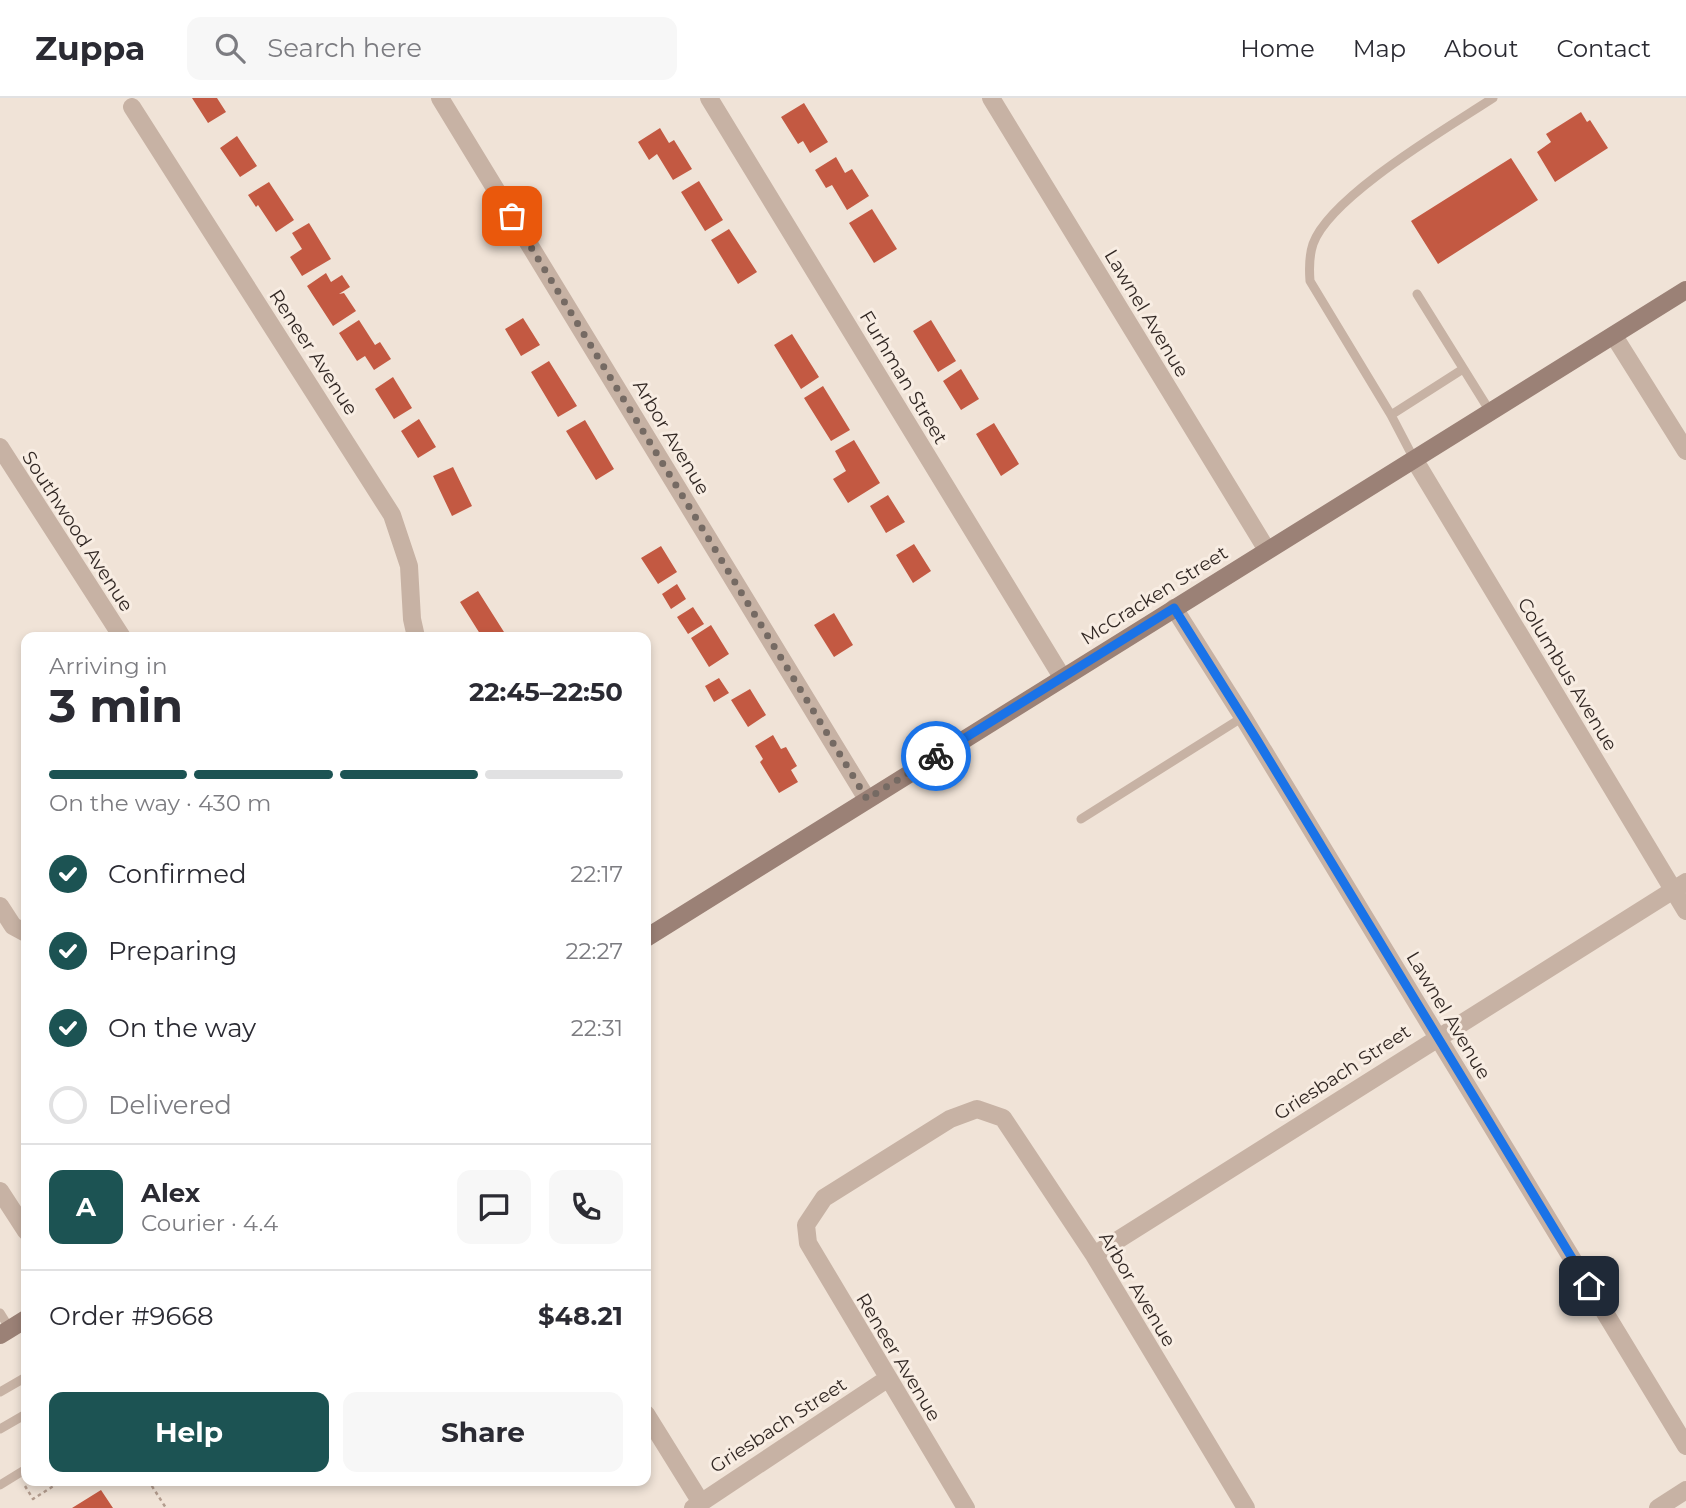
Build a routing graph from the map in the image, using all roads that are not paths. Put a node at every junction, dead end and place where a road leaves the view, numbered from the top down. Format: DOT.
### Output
graph roads {
  1 [pos="440,98"];
  2 [pos="709,98"];
  3 [pos="991,98"];
  4 [pos="1493,98"];
  5 [pos="129,102"];
  6 [pos="1686,290"];
  7 [pos="1417,294"];
  8 [pos="1614,336"];
  9 [pos="1464,369"];
  10 [pos="1491,413"];
  11 [pos="1391,415"];
  12 [pos="0,447"];
  13 [pos="1686,451"];
  14 [pos="1414,459"];
  15 [pos="1267,550"];
  16 [pos="1174,608"];
  17 [pos="119,632"];
  18 [pos="415,632"];
  19 [pos="1062,677"];
  20 [pos="1243,717"];
  21 [pos="867,799"];
  22 [pos="1081,819"];
  23 [pos="1679,886"];
  24 [pos="0,906"];
  25 [pos="1686,911"];
  26 [pos="21,930"];
  27 [pos="651,935"];
  28 [pos="1438,1036"];
  29 [pos="978,1109"];
  30 [pos="0,1191"];
  31 [pos="21,1223"];
  32 [pos="1094,1255"];
  33 [pos="0,1313"];
  34 [pos="21,1322"];
  35 [pos="5,1332"];
  36 [pos="887,1379"];
  37 [pos="21,1380"];
  38 [pos="0,1392"];
  39 [pos="21,1417"];
  40 [pos="651,1423"];
  41 [pos="0,1429"];
  42 [pos="1686,1446"];
  43 [pos="21,1472"];
  44 [pos="0,1485"];
  45 [pos="1686,1490"];
  46 [pos="697,1505"];
  47 [pos="966,1508"];
  48 [pos="1246,1508"];
  49 [pos="1658,1508"];
  1 -- 21 [label="street, Arbor Avenue"];
  2 -- 19 [label="street, Furhman Street"];
  3 -- 15 [label="street, Lawnel Avenue"];
  4 -- 11 [label="lane"];
  5 -- 18 [label="street, Reneer Avenue"];
  6 -- 8 [label="street, McCracken Street"];
  7 -- 9 [label="lane"];
  8 -- 10 [label="street, McCracken Street"];
  8 -- 13 [label="street"];
  9 -- 10 [label="lane"];
  9 -- 11 [label="lane"];
  10 -- 14 [label="street, McCracken Street"];
  11 -- 14 [label="lane"];
  12 -- 17 [label="street, Southwood Avenue"];
  14 -- 15 [label="street, McCracken Street"];
  14 -- 23 [label="street, Columbus Avenue"];
  15 -- 16 [label="street, McCracken Street"];
  16 -- 19 [label="street, McCracken Street"];
  16 -- 20 [label="street, Lawnel Avenue"];
  19 -- 21 [label="street, McCracken Street"];
  20 -- 22 [label="lane"];
  20 -- 28 [label="street, Lawnel Avenue"];
  21 -- 27 [label="street, McCracken Street"];
  23 -- 25 [label="street, Columbus Avenue"];
  23 -- 28 [label="street, Griesbach Street"];
  24 -- 26 [label="street"];
  28 -- 32 [label="street, Griesbach Street"];
  28 -- 42 [label="street, Lawnel Avenue"];
  29 -- 32 [label="street, Arbor Avenue"];
  29 -- 36 [label="street, Reneer Avenue"];
  30 -- 31 [label="street"];
  32 -- 48 [label="street, Arbor Avenue"];
  33 -- 35 [label="lane"];
  34 -- 35 [label="street"];
  36 -- 46 [label="street, Griesbach Street"];
  36 -- 47 [label="street, Reneer Avenue"];
  37 -- 38 [label="lane"];
  39 -- 41 [label="lane"];
  40 -- 46 [label="street"];
  43 -- 44 [label="lane"];
  45 -- 49 [label="street"];
}
